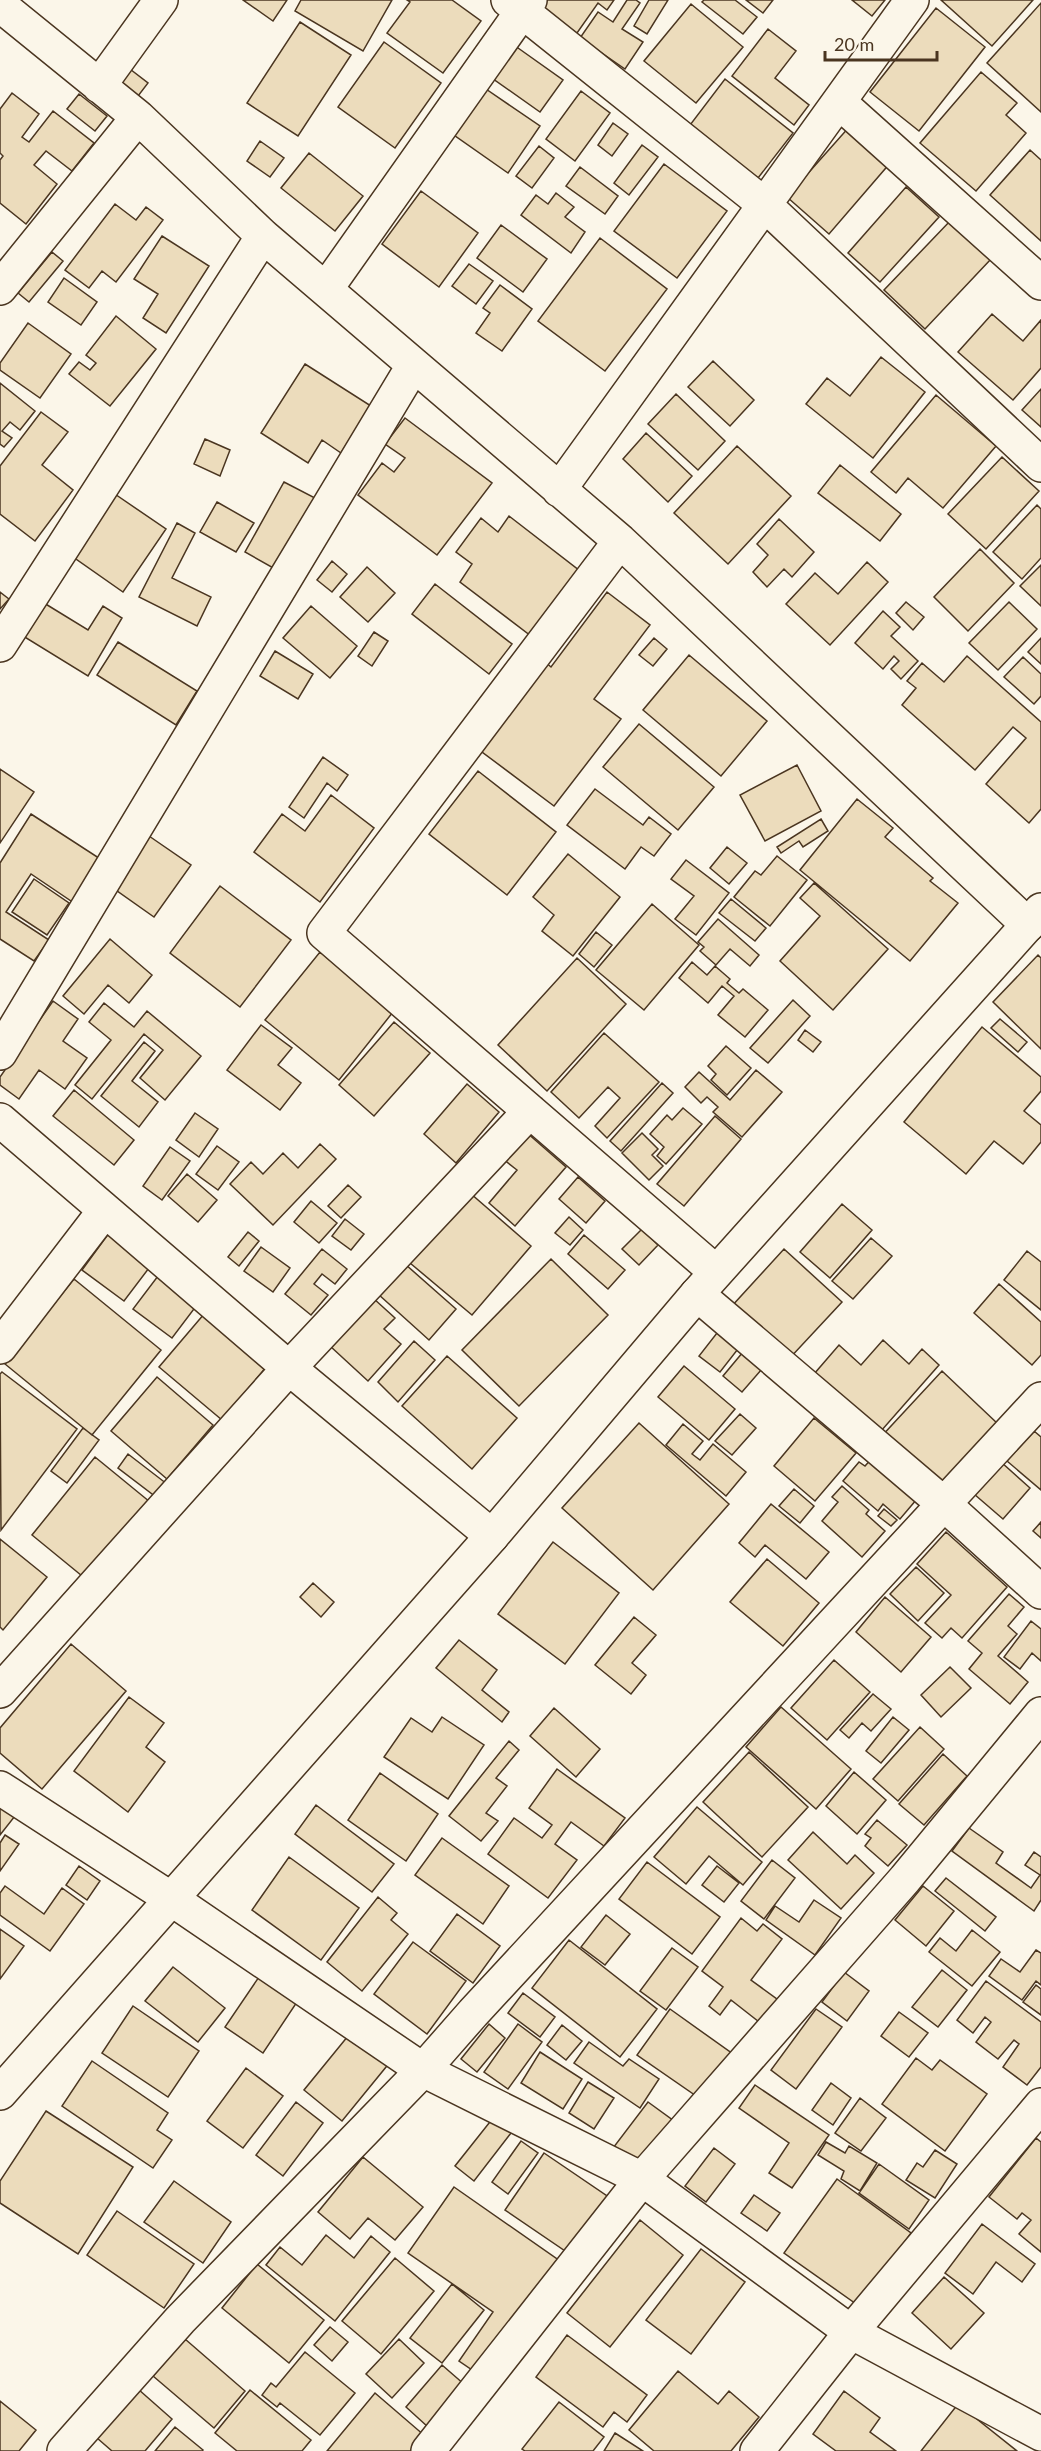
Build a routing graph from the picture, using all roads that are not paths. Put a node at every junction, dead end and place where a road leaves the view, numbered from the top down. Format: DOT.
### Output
graph roads {
  1 [pos="161,0"];
  2 [pos="912,0"];
  3 [pos="520,3"];
  4 [pos="0,6"];
  5 [pos="99,86"];
  6 [pos="839,102"];
  7 [pos="138,117"];
  8 [pos="765,205"];
  9 [pos="263,236"];
  10 [pos="1041,283"];
  11 [pos="0,288"];
  12 [pos="326,289"];
  13 [pos="413,366"];
  14 [pos="1041,465"];
  15 [pos="559,490"];
  16 [pos="620,541"];
  17 [pos="0,645"];
  18 [pos="1034,917"];
  19 [pos="0,1053"];
  20 [pos="530,1111"];
  21 [pos="0,1120"];
  22 [pos="105,1210"];
  23 [pos="707,1283"];
  24 [pos="0,1347"];
  25 [pos="289,1368"];
  26 [pos="1041,1399"];
  27 [pos="944,1503"];
  28 [pos="492,1536"];
  29 [pos="1041,1592"];
  30 [pos="0,1691"];
  31 [pos="1041,1714"];
  32 [pos="0,1788"];
  33 [pos="173,1900"];
  34 [pos="423,2070"];
  35 [pos="0,2093"];
  36 [pos="1041,2105"];
  37 [pos="642,2179"];
  38 [pos="851,2332"];
  39 [pos="1041,2434"];
  40 [pos="64,2451"];
  41 [pos="428,2451"];
  42 [pos="757,2451"];
  1 -- 5 [label="street"];
  2 -- 6 [label="street"];
  3 -- 8 [label="street"];
  3 -- 12 [label="street"];
  4 -- 5 [label="street"];
  5 -- 7 [label="street"];
  6 -- 8 [label="street"];
  6 -- 10 [label="street"];
  7 -- 9 [label="street"];
  7 -- 11 [label="street"];
  8 -- 14 [label="street"];
  8 -- 15 [label="street"];
  9 -- 12 [label="street"];
  9 -- 17 [label="street"];
  12 -- 13 [label="street"];
  13 -- 15 [label="street"];
  13 -- 19 [label="street"];
  15 -- 16 [label="street"];
  16 -- 18 [label="street"];
  16 -- 20 [label="street"];
  18 -- 23 [label="street"];
  20 -- 23 [label="street"];
  20 -- 25 [label="street"];
  21 -- 22 [label="street"];
  22 -- 24 [label="street"];
  22 -- 25 [label="street"];
  23 -- 27 [label="street"];
  23 -- 28 [label="street"];
  25 -- 28 [label="street"];
  25 -- 30 [label="street"];
  26 -- 27 [label="street"];
  27 -- 29 [label="street"];
  27 -- 34 [label="street"];
  28 -- 33 [label="street"];
  31 -- 37 [label="street"];
  32 -- 33 [label="street"];
  33 -- 34 [label="street"];
  33 -- 35 [label="street"];
  34 -- 37 [label="street"];
  34 -- 40 [label="street"];
  36 -- 38 [label="street"];
  37 -- 38 [label="street"];
  37 -- 41 [label="street"];
  38 -- 39 [label="street"];
  38 -- 42 [label="street"];
}
